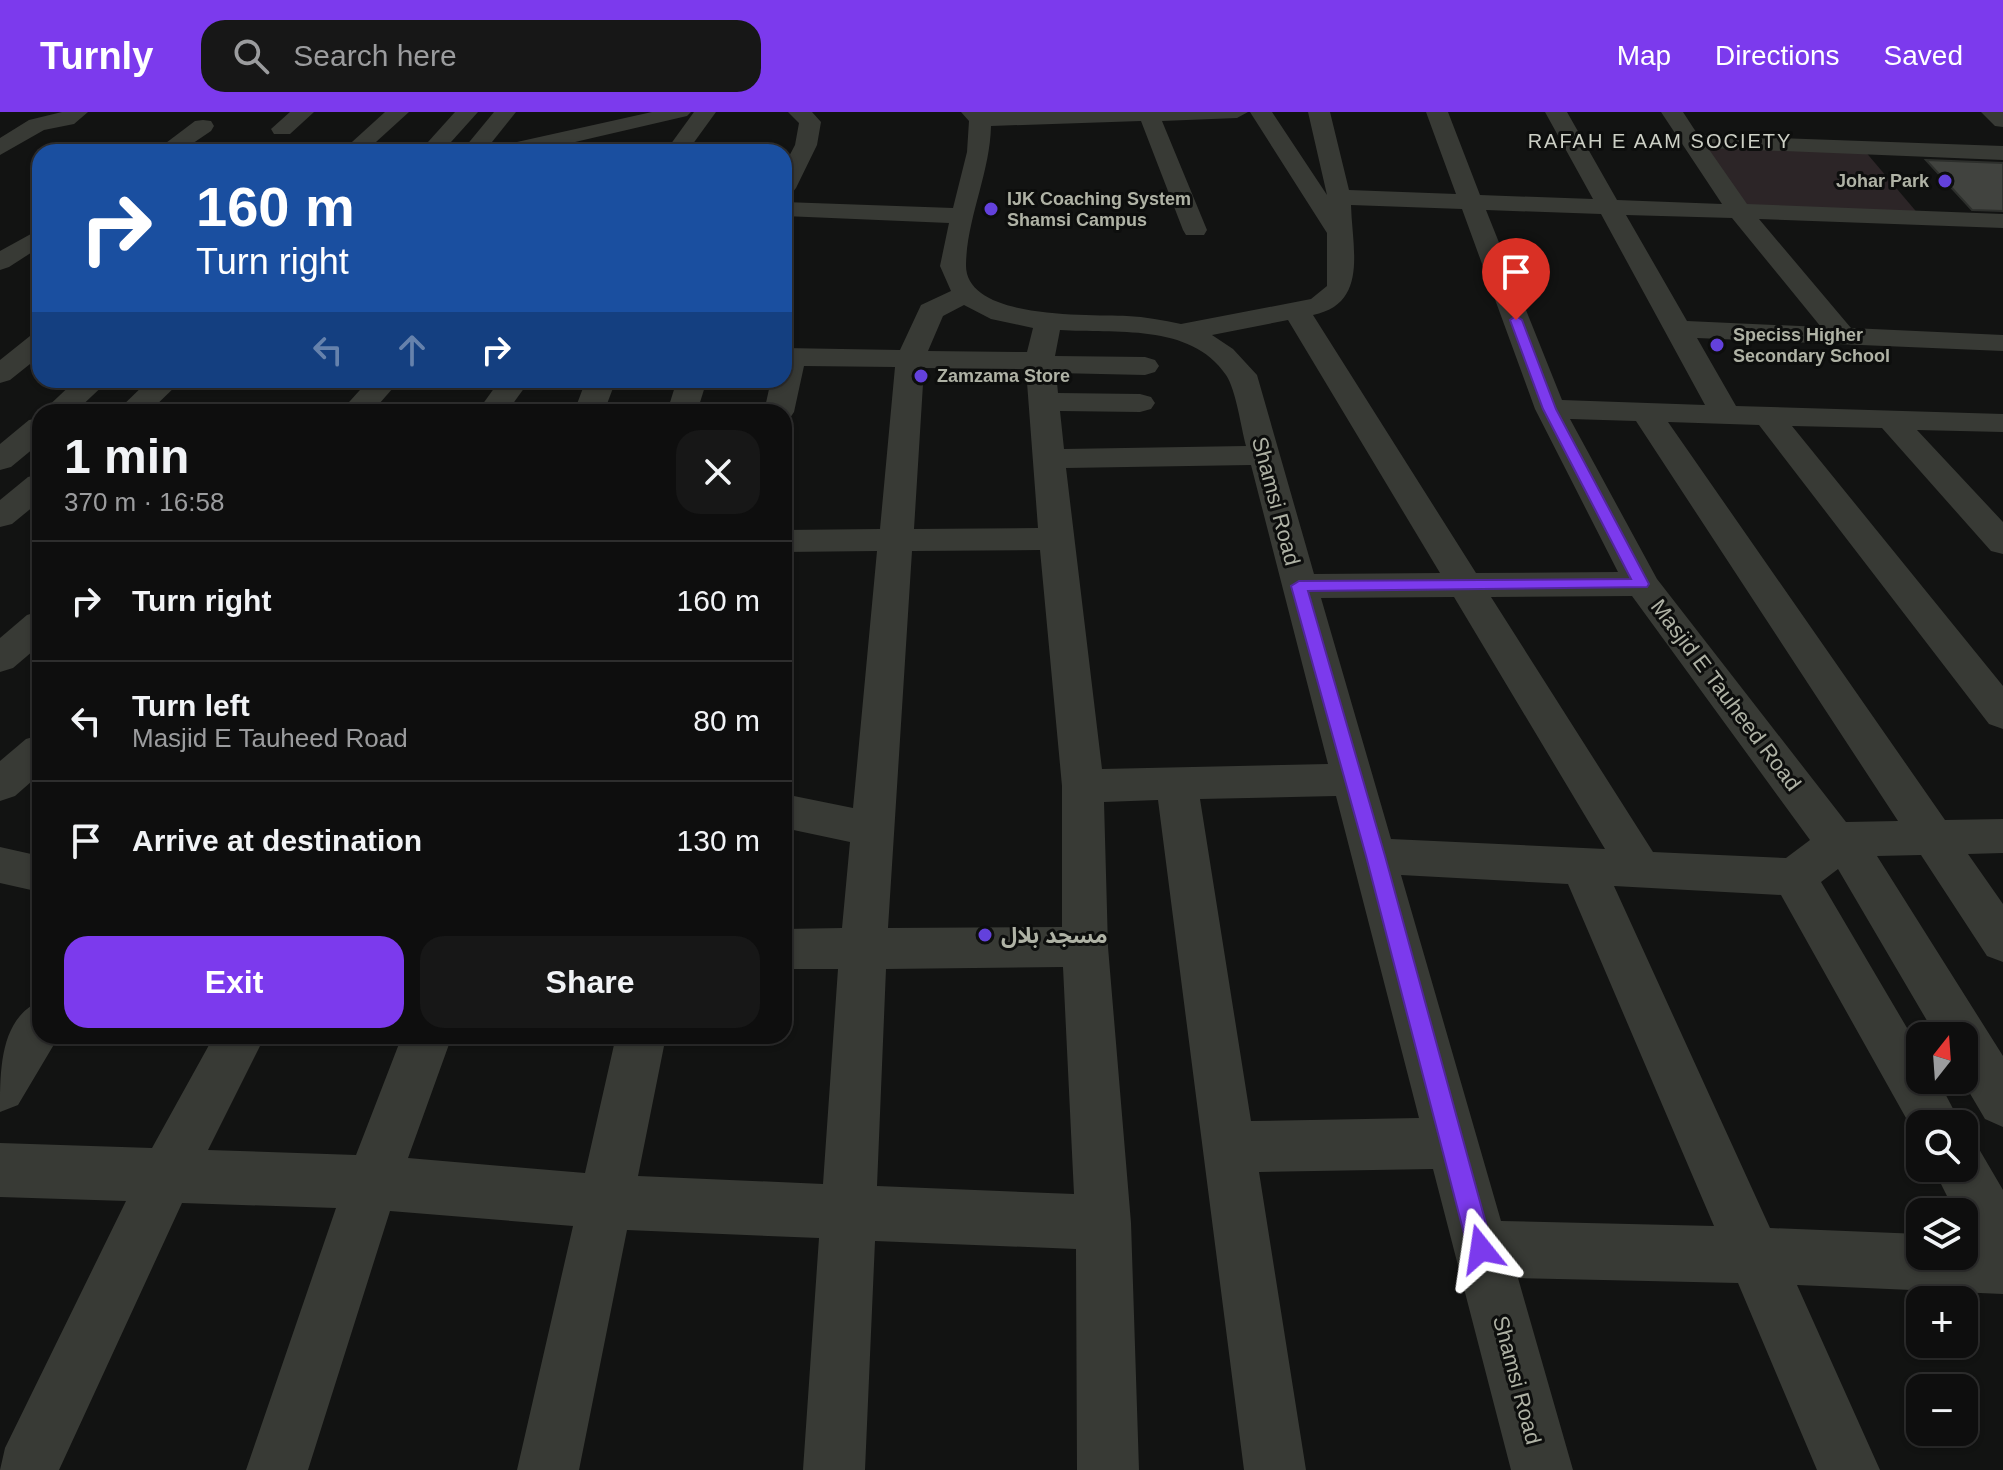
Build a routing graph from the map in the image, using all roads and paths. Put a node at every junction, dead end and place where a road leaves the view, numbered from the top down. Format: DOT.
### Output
graph roads {
  1 [pos="77,112"];
  2 [pos="303,112"];
  3 [pos="398,112"];
  4 [pos="467,112"];
  5 [pos="505,112"];
  6 [pos="680,112"];
  7 [pos="705,112"];
  8 [pos="799,112"];
  9 [pos="1237,112"];
  10 [pos="1261,112"];
  11 [pos="1319,112"];
  12 [pos="1437,112"];
  13 [pos="1556,112"];
  14 [pos="1672,112"];
  15 [pos="1992,112"];
  16 [pos="1149,113"];
  17 [pos="976,116"];
  18 [pos="643,120"];
  19 [pos="2003,121"];
  20 [pos="203,126"];
  21 [pos="282,129"];
  22 [pos="1693,141"];
  23 [pos="177,144"];
  24 [pos="361,144"];
  25 [pos="437,144"];
  26 [pos="479,144"];
  27 [pos="550,144"];
  28 [pos="623,144"];
  29 [pos="682,144"];
  30 [pos="0,148"];
  31 [pos="2003,153"];
  32 [pos="0,156"];
  33 [pos="27,156"];
  34 [pos="792,172"];
  35 [pos="1339,197"];
  36 [pos="1472,202"];
  37 [pos="1609,206"];
  38 [pos="792,209"];
  39 [pos="1739,211"];
  40 [pos="961,216"];
  41 [pos="2003,221"];
  42 [pos="1195,230"];
  43 [pos="1340,233"];
  44 [pos="32,242"];
  45 [pos="32,259"];
  46 [pos="0,264"];
  47 [pos="966,294"];
  48 [pos="1296,310"];
  49 [pos="1048,321"];
  50 [pos="1678,329"];
  51 [pos="1182,332"];
  52 [pos="1843,336"];
  53 [pos="2003,343"];
  54 [pos="32,348"];
  55 [pos="792,357"];
  56 [pos="910,360"];
  57 [pos="1041,363"];
  58 [pos="1145,366"];
  59 [pos="0,374"];
  60 [pos="32,376"];
  61 [pos="85,388"];
  62 [pos="158,388"];
  63 [pos="378,388"];
  64 [pos="1044,402"];
  65 [pos="1140,403"];
  66 [pos="66,404"];
  67 [pos="140,404"];
  68 [pos="362,404"];
  69 [pos="1550,409"];
  70 [pos="1645,411"];
  71 [pos="1724,412"];
  72 [pos="1767,414"];
  73 [pos="1889,418"];
  74 [pos="2003,423"];
  75 [pos="32,437"];
  76 [pos="1264,455"];
  77 [pos="17,456"];
  78 [pos="1049,459"];
  79 [pos="32,491"];
  80 [pos="0,517"];
  81 [pos="894,539"];
  82 [pos="1056,539"];
  83 [pos="792,541"];
  84 [pos="2003,543"];
  85 [pos="1464,584"];
  86 [pos="1642,584"];
  87 [pos="1299,586"];
  88 [pos="32,631"];
  89 [pos="0,659"];
  90 [pos="2003,714"];
  91 [pos="32,757"];
  92 [pos="1354,779"];
  93 [pos="1177,784"];
  94 [pos="0,785"];
  95 [pos="1083,786"];
  96 [pos="792,813"];
  97 [pos="875,830"];
  98 [pos="2003,836"];
  99 [pos="1932,838"];
  100 [pos="1839,840"];
  101 [pos="1376,856"];
  102 [pos="0,865"];
  103 [pos="1582,865"];
  104 [pos="1640,869"];
  105 [pos="32,872"];
  106 [pos="1794,877"];
  107 [pos="2003,942"];
  108 [pos="1085,947"];
  109 [pos="792,949"];
  110 [pos="863,951"];
  111 [pos="1954,1022"];
  112 [pos="236,1044"];
  113 [pos="424,1044"];
  114 [pos="639,1044"];
  115 [pos="1978,1061"];
  116 [pos="2003,1102"];
  117 [pos="1927,1110"];
  118 [pos="1452,1143"];
  119 [pos="1229,1147"];
  120 [pos="0,1170"];
  121 [pos="167,1175"];
  122 [pos="372,1182"];
  123 [pos="1968,1182"];
  124 [pos="607,1202"];
  125 [pos="848,1214"];
  126 [pos="1103,1223"];
  127 [pos="2003,1244"];
  128 [pos="1481,1249"];
  129 [pos="1753,1255"];
  130 [pos="2003,1266"];
  131 [pos="27,1470"];
  132 [pos="277,1470"];
  133 [pos="548,1470"];
  134 [pos="834,1470"];
  135 [pos="1108,1470"];
  136 [pos="1275,1470"];
  137 [pos="1542,1470"];
  138 [pos="1849,1470"];
  1 -- 30 [label="street"];
  2 -- 21 [label="street"];
  3 -- 24 [label="street"];
  4 -- 25 [label="street"];
  5 -- 26 [label="street"];
  6 -- 18 [label="street"];
  7 -- 29 [label="street"];
  8 -- 34 [label="street"];
  9 -- 16 [label="street"];
  10 -- 43 [label="street"];
  11 -- 35 [label="street"];
  12 -- 36 [label="street, Masjid E Tauheed Road"];
  13 -- 37 [label="street"];
  14 -- 22 [label="street"];
  15 -- 19 [label="street"];
  16 -- 17 [label="street"];
  16 -- 42 [label="street"];
  17 -- 40 [label="street"];
  18 -- 27 [label="street"];
  18 -- 28 [label="street"];
  20 -- 23 [label="street"];
  22 -- 31 [label="street"];
  22 -- 39 [label="street"];
  32 -- 33 [label="street"];
  35 -- 36 [label="street"];
  35 -- 43 [label="street"];
  36 -- 37 [label="street"];
  36 -- 69 [label="street, Masjid E Tauheed Road"];
  37 -- 39 [label="street"];
  37 -- 50 [label="street"];
  38 -- 40 [label="street"];
  39 -- 41 [label="street"];
  39 -- 52 [label="street"];
  40 -- 47 [label="street"];
  43 -- 48 [label="street"];
  44 -- 46 [label="street"];
  45 -- 46 [label="street"];
  47 -- 49 [label="street, Shamsi Road"];
  47 -- 56 [label="street"];
  48 -- 51 [label="street"];
  48 -- 85 [label="street"];
  49 -- 51 [label="street, Shamsi Road"];
  49 -- 57 [label="street"];
  50 -- 52 [label="street"];
  50 -- 71 [label="street"];
  51 -- 76 [label="street, Shamsi Road"];
  52 -- 53 [label="street"];
  54 -- 59 [label="street"];
  55 -- 56 [label="street"];
  56 -- 57 [label="street"];
  56 -- 81 [label="street"];
  57 -- 58 [label="street"];
  57 -- 64 [label="street"];
  59 -- 60 [label="street"];
  61 -- 66 [label="street"];
  62 -- 67 [label="street"];
  63 -- 68 [label="street"];
  64 -- 65 [label="street"];
  64 -- 78 [label="street"];
  69 -- 70 [label="street"];
  69 -- 86 [label="street, Masjid E Tauheed Road"];
  70 -- 71 [label="street"];
  70 -- 99 [label="street"];
  71 -- 72 [label="street"];
  72 -- 73 [label="street"];
  72 -- 90 [label="street"];
  73 -- 74 [label="street"];
  73 -- 84 [label="street"];
  75 -- 77 [label="street"];
  76 -- 78 [label="street"];
  76 -- 87 [label="street, Shamsi Road"];
  78 -- 82 [label="street"];
  79 -- 80 [label="street"];
  81 -- 82 [label="street"];
  81 -- 83 [label="street"];
  81 -- 97 [label="street"];
  82 -- 95 [label="street"];
  85 -- 86 [label="street"];
  85 -- 87 [label="street"];
  85 -- 104 [label="street"];
  86 -- 100 [label="street, Masjid E Tauheed Road"];
  87 -- 92 [label="street, Shamsi Road"];
  88 -- 89 [label="street"];
  91 -- 94 [label="street"];
  92 -- 93 [label="street"];
  92 -- 101 [label="street, Shamsi Road"];
  93 -- 95 [label="street"];
  93 -- 119 [label="street"];
  95 -- 108 [label="street"];
  96 -- 97 [label="street"];
  97 -- 110 [label="street"];
  98 -- 99 [label="street"];
  99 -- 100 [label="street"];
  99 -- 107 [label="street"];
  100 -- 106 [label="street"];
  100 -- 111 [label="street, Masjid E Tauheed Road"];
  101 -- 103 [label="street"];
  101 -- 118 [label="street, Shamsi Road"];
  102 -- 105 [label="street"];
  103 -- 104 [label="street"];
  103 -- 129 [label="street"];
  104 -- 106 [label="street"];
  106 -- 117 [label="street"];
  108 -- 110 [label="street"];
  108 -- 126 [label="street"];
  109 -- 110 [label="street"];
  110 -- 125 [label="street"];
  112 -- 121 [label="street"];
  113 -- 122 [label="street"];
  114 -- 124 [label="street"];
  115 -- 116 [label="street, Masjid E Tauheed Road"];
  118 -- 119 [label="street"];
  118 -- 128 [label="street, Shamsi Road"];
  119 -- 136 [label="street"];
  120 -- 121 [label="street"];
  121 -- 122 [label="street"];
  121 -- 131 [label="street"];
  122 -- 124 [label="street"];
  122 -- 132 [label="street"];
  123 -- 127 [label="street"];
  124 -- 125 [label="street"];
  124 -- 133 [label="street"];
  125 -- 126 [label="street"];
  125 -- 134 [label="street"];
  126 -- 135 [label="street"];
  128 -- 129 [label="street"];
  128 -- 137 [label="street, Shamsi Road"];
  129 -- 130 [label="street"];
  129 -- 138 [label="street"];
}
